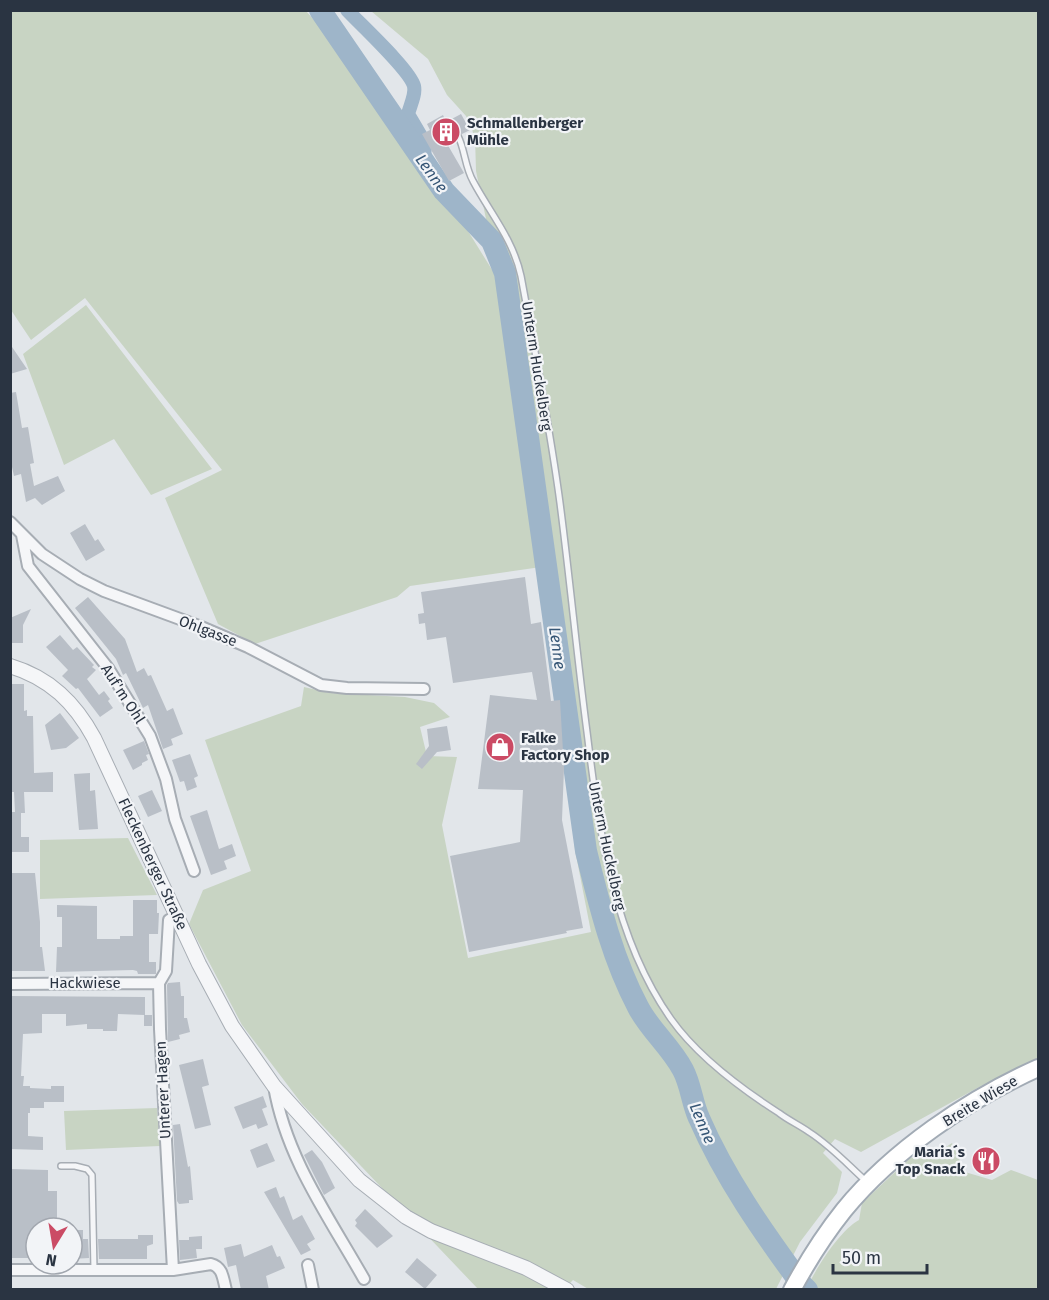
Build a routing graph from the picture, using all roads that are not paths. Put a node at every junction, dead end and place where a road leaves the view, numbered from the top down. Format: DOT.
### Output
graph roads {
  1 [pos="458,136"];
  2 [pos="10,522"];
  3 [pos="22,535"];
  4 [pos="10,666"];
  5 [pos="424,689"];
  6 [pos="194,871"];
  7 [pos="177,916"];
  8 [pos="159,983"];
  9 [pos="10,984"];
  10 [pos="1038,1068"];
  11 [pos="274,1086"];
  12 [pos="61,1166"];
  13 [pos="869,1184"];
  14 [pos="308,1265"];
  15 [pos="10,1270"];
  16 [pos="94,1270"];
  17 [pos="172,1270"];
  18 [pos="364,1280"];
  19 [pos="226,1290"];
  20 [pos="313,1290"];
  21 [pos="567,1290"];
  22 [pos="792,1290"];
  1 -- 13 [label="lane, Unterm Huckelberg"];
  2 -- 3 [label="street, Ohlgasse"];
  3 -- 5 [label="street, Ohlgasse"];
  3 -- 6 [label="street, Auf'm Ohl"];
  4 -- 7 [label="street, Fleckenberger Straße"];
  7 -- 8 [label="street, Unterer Hagen"];
  7 -- 11 [label="street, Fleckenberger Straße"];
  8 -- 9 [label="street, Hackwiese"];
  8 -- 17 [label="street, Unterer Hagen"];
  10 -- 13 [label="main road, Breite Wiese"];
  11 -- 18 [label="street, Fleckenberger Straße"];
  11 -- 21 [label="street, Fleckenberger Straße"];
  12 -- 16 [label="lane"];
  13 -- 22 [label="main road, Breite Wiese"];
  14 -- 20 [label="street"];
  15 -- 16 [label="street"];
  16 -- 17 [label="street"];
  17 -- 19 [label="street"];
}
